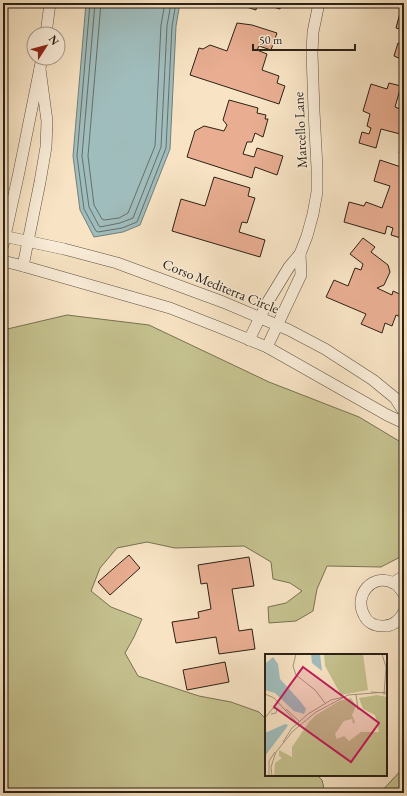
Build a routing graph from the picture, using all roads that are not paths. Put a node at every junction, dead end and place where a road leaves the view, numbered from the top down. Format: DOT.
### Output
graph roads {
  1 [pos="50,3"];
  2 [pos="319,3"];
  3 [pos="47,26"];
  4 [pos="40,66"];
  5 [pos="41,66"];
  6 [pos="4,239"];
  7 [pos="28,241"];
  8 [pos="300,254"];
  9 [pos="3,261"];
  10 [pos="23,266"];
  11 [pos="260,318"];
  12 [pos="278,325"];
  13 [pos="249,340"];
  14 [pos="267,347"];
  15 [pos="404,412"];
  16 [pos="404,423"];
  17 [pos="404,576"];
  18 [pos="393,583"];
  19 [pos="404,594"];
  20 [pos="404,612"];
  1 -- 3 [label="street"];
  2 -- 8 [label="street, Marcello Lane"];
  4 -- 6 [label="street"];
  5 -- 7 [label="street"];
  6 -- 7 [label="street, Corso Mediterra Circle"];
  7 -- 10 [label="street"];
  7 -- 11 [label="street, Corso Mediterra Circle"];
  8 -- 11 [label="street, Marcello Lane"];
  8 -- 12 [label="street, Marcello Lane"];
  9 -- 10 [label="street"];
  10 -- 13 [label="street"];
  11 -- 12 [label="street, Corso Mediterra Circle"];
  11 -- 13 [label="street, Marcello Lane"];
  12 -- 14 [label="street, Marcello Lane"];
  12 -- 15 [label="street, Corso Mediterra Circle"];
  13 -- 14 [label="street"];
  14 -- 16 [label="street"];
  17 -- 18 [label="street"];
  18 -- 19 [label="street"];
  18 -- 20 [label="street"];
}
